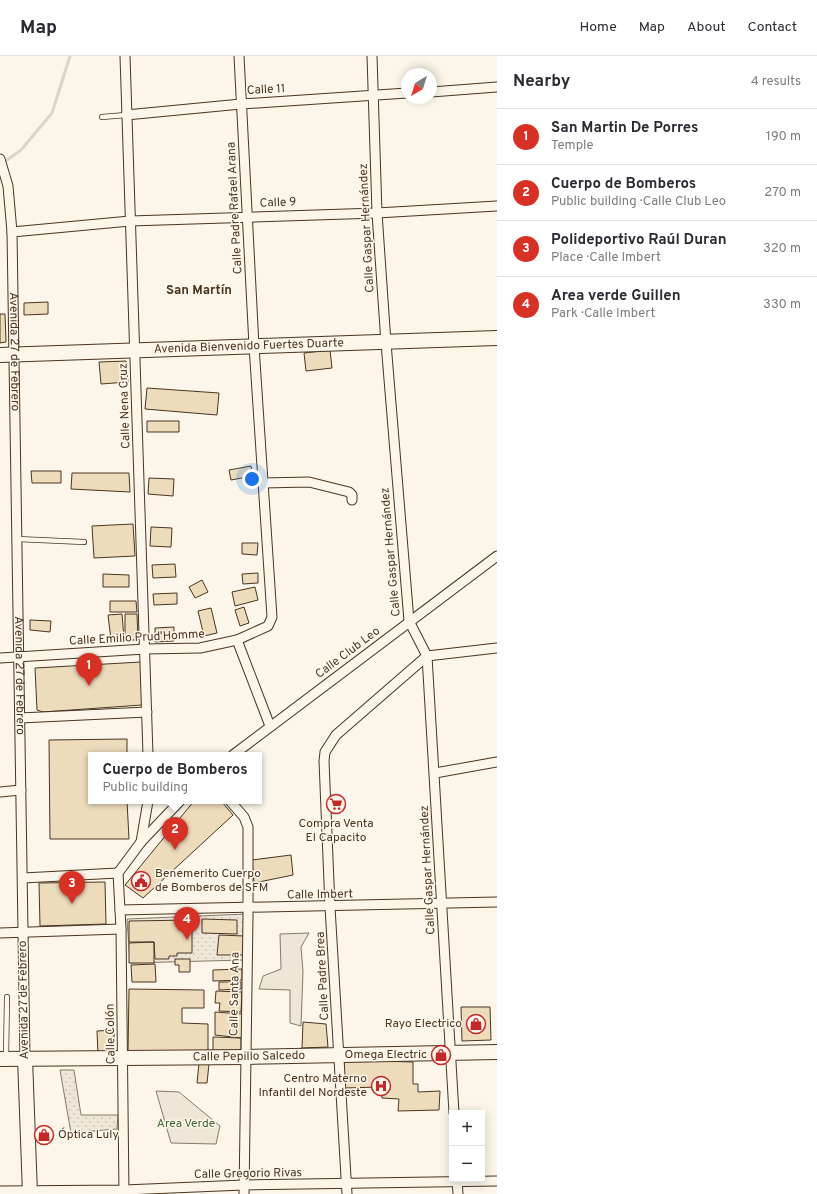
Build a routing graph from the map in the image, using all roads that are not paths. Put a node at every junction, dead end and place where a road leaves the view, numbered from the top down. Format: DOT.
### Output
graph roads {
  1 [pos="125,56"];
  2 [pos="239,56"];
  3 [pos="372,56"];
  4 [pos="497,87"];
  5 [pos="437,92"];
  6 [pos="401,94"];
  7 [pos="373,96"];
  8 [pos="241,104"];
  9 [pos="126,114"];
  10 [pos="102,117"];
  11 [pos="0,159"];
  12 [pos="497,206"];
  13 [pos="377,213"];
  14 [pos="247,216"];
  15 [pos="130,221"];
  16 [pos="12,232"];
  17 [pos="497,338"];
  18 [pos="386,343"];
  19 [pos="254,346"];
  20 [pos="135,351"];
  21 [pos="7,355"];
  22 [pos="263,483"];
  23 [pos="352,500"];
  24 [pos="17,539"];
  25 [pos="84,542"];
  26 [pos="497,556"];
  27 [pos="410,621"];
  28 [pos="270,622"];
  29 [pos="237,640"];
  30 [pos="497,648"];
  31 [pos="145,649"];
  32 [pos="19,656"];
  33 [pos="427,656"];
  34 [pos="0,658"];
  35 [pos="147,712"];
  36 [pos="20,718"];
  37 [pos="270,726"];
  38 [pos="148,752"];
  39 [pos="237,752"];
  40 [pos="497,762"];
  41 [pos="434,773"];
  42 [pos="21,790"];
  43 [pos="0,792"];
  44 [pos="147,804"];
  45 [pos="177,804"];
  46 [pos="233,804"];
  47 [pos="141,842"];
  48 [pos="118,873"];
  49 [pos="22,878"];
  50 [pos="497,902"];
  51 [pos="442,904"];
  52 [pos="330,907"];
  53 [pos="248,908"];
  54 [pos="120,910"];
  55 [pos="121,930"];
  56 [pos="0,933"];
  57 [pos="23,933"];
  58 [pos="7,997"];
  59 [pos="497,1052"];
  60 [pos="451,1053"];
  61 [pos="339,1055"];
  62 [pos="246,1057"];
  63 [pos="3,1058"];
  64 [pos="25,1058"];
  65 [pos="123,1058"];
  66 [pos="454,1110"];
  67 [pos="449,1180"];
  68 [pos="485,1181"];
  69 [pos="497,1181"];
  70 [pos="457,1182"];
  71 [pos="347,1184"];
  72 [pos="244,1190"];
  73 [pos="0,1191"];
  74 [pos="30,1192"];
  75 [pos="124,1192"];
  76 [pos="347,1194"];
  77 [pos="458,1194"];
  1 -- 9 [label="street, Calle Nena Cruz"];
  2 -- 8 [label="street, Calle Padre Rafael Arana"];
  3 -- 7 [label="street, Calle Gaspar Hernández"];
  4 -- 5 [label="street"];
  6 -- 7 [label="street, Calle 11"];
  7 -- 8 [label="street, Calle 11"];
  7 -- 13 [label="street, Calle Gaspar Hernández"];
  8 -- 9 [label="street, Calle 11"];
  8 -- 14 [label="street, Calle Padre Rafael Arana"];
  9 -- 10 [label="lane"];
  9 -- 15 [label="street, Calle Nena Cruz"];
  11 -- 16 [label="street, Avenida 27 de Febrero"];
  12 -- 13 [label="street, Calle 9"];
  13 -- 14 [label="street, Calle 9"];
  13 -- 18 [label="street, Calle Gaspar Hernández"];
  14 -- 15 [label="street, Calle 9"];
  14 -- 19 [label="street, Calle Padre Rafael Arana"];
  15 -- 16 [label="street, Calle 9"];
  15 -- 20 [label="street, Calle Nena Cruz"];
  16 -- 21 [label="street, Avenida 27 de Febrero"];
  17 -- 18 [label="main road, Avenida Bienvenido Fuertes Duarte"];
  18 -- 19 [label="main road, Avenida Bienvenido Fuertes Duarte"];
  18 -- 27 [label="street, Calle Gaspar Hernández"];
  19 -- 20 [label="main road, Avenida Bienvenido Fuertes Duarte"];
  19 -- 22 [label="street, Calle Padre Rafael Arana"];
  20 -- 21 [label="main road, Avenida Bienvenido Fuertes Duarte"];
  20 -- 31 [label="street, Calle Nena Cruz"];
  21 -- 24 [label="street, Avenida 27 de Febrero"];
  22 -- 23 [label="street"];
  22 -- 28 [label="street, Calle Padre Rafael Arana"];
  24 -- 25 [label="lane"];
  24 -- 32 [label="street, Avenida 27 de Febrero"];
  26 -- 27 [label="street, Calle Club Leo"];
  27 -- 33 [label="street, Calle Gaspar Hernández"];
  27 -- 37 [label="street, Calle Club Leo"];
  28 -- 29 [label="street, Calle Emilio Prud'Homme"];
  29 -- 31 [label="street, Calle Emilio Prud'Homme"];
  29 -- 37 [label="street"];
  30 -- 33 [label="street"];
  31 -- 32 [label="street, Calle Emilio Prud'Homme"];
  31 -- 35 [label="street, Calle Nena Cruz"];
  32 -- 34 [label="street, Calle Emilio Prud'Homme"];
  32 -- 36 [label="street, Avenida 27 de Febrero"];
  33 -- 41 [label="street, Calle Gaspar Hernández"];
  33 -- 52 [label="street, Calle Padre Brea"];
  35 -- 36 [label="street"];
  35 -- 38 [label="street, Calle Nena Cruz"];
  36 -- 42 [label="street, Avenida 27 de Febrero"];
  37 -- 39 [label="street, Calle Club Leo"];
  40 -- 41 [label="street"];
  41 -- 51 [label="street, Calle Gaspar Hernández"];
  42 -- 43 [label="street"];
  42 -- 49 [label="street, Avenida 27 de Febrero"];
  44 -- 47 [label="street"];
  45 -- 47 [label="street"];
  46 -- 53 [label="street, Calle Santa Ana"];
  47 -- 48 [label="street"];
  48 -- 49 [label="street"];
  48 -- 54 [label="street, Calle Colón"];
  49 -- 57 [label="street, Avenida 27 de Febrero"];
  50 -- 51 [label="street, Calle Imbert"];
  51 -- 52 [label="street, Calle Imbert"];
  51 -- 60 [label="street, Calle Gaspar Hernández"];
  52 -- 53 [label="street, Calle Imbert"];
  52 -- 61 [label="street, Calle Padre Brea"];
  53 -- 54 [label="street, Calle Imbert"];
  53 -- 62 [label="street, Calle Santa Ana"];
  54 -- 55 [label="street, Calle Colón"];
  55 -- 57 [label="street"];
  55 -- 65 [label="street, Calle Colón"];
  56 -- 57 [label="street"];
  57 -- 64 [label="street, Avenida 27 de Febrero"];
  58 -- 63 [label="lane"];
  59 -- 60 [label="main road, Calle Pepillo Salcedo"];
  60 -- 61 [label="main road, Calle Pepillo Salcedo"];
  60 -- 66 [label="street, Calle Gaspar Hernández"];
  61 -- 62 [label="main road, Calle Pepillo Salcedo"];
  61 -- 71 [label="street, Calle Padre Brea"];
  62 -- 65 [label="main road, Calle Pepillo Salcedo"];
  62 -- 72 [label="street, Calle Santa Ana"];
  63 -- 64 [label="main road, Calle Pepillo Salcedo"];
  64 -- 65 [label="main road, Calle Pepillo Salcedo"];
  64 -- 74 [label="main road, Avenida 27 de Febrero"];
  65 -- 75 [label="street, Calle Colón"];
  67 -- 71 [label="street, Calle Gregorio Rivas"];
  68 -- 69 [label="street, Calle Gregorio Rivas"];
  70 -- 77 [label="street"];
  71 -- 72 [label="street, Calle Gregorio Rivas"];
  71 -- 76 [label="street, Calle Padre Brea"];
  72 -- 75 [label="street, Calle Gregorio Rivas"];
  73 -- 74 [label="street, Calle Gregorio Rivas"];
  74 -- 75 [label="street, Calle Gregorio Rivas"];
}
